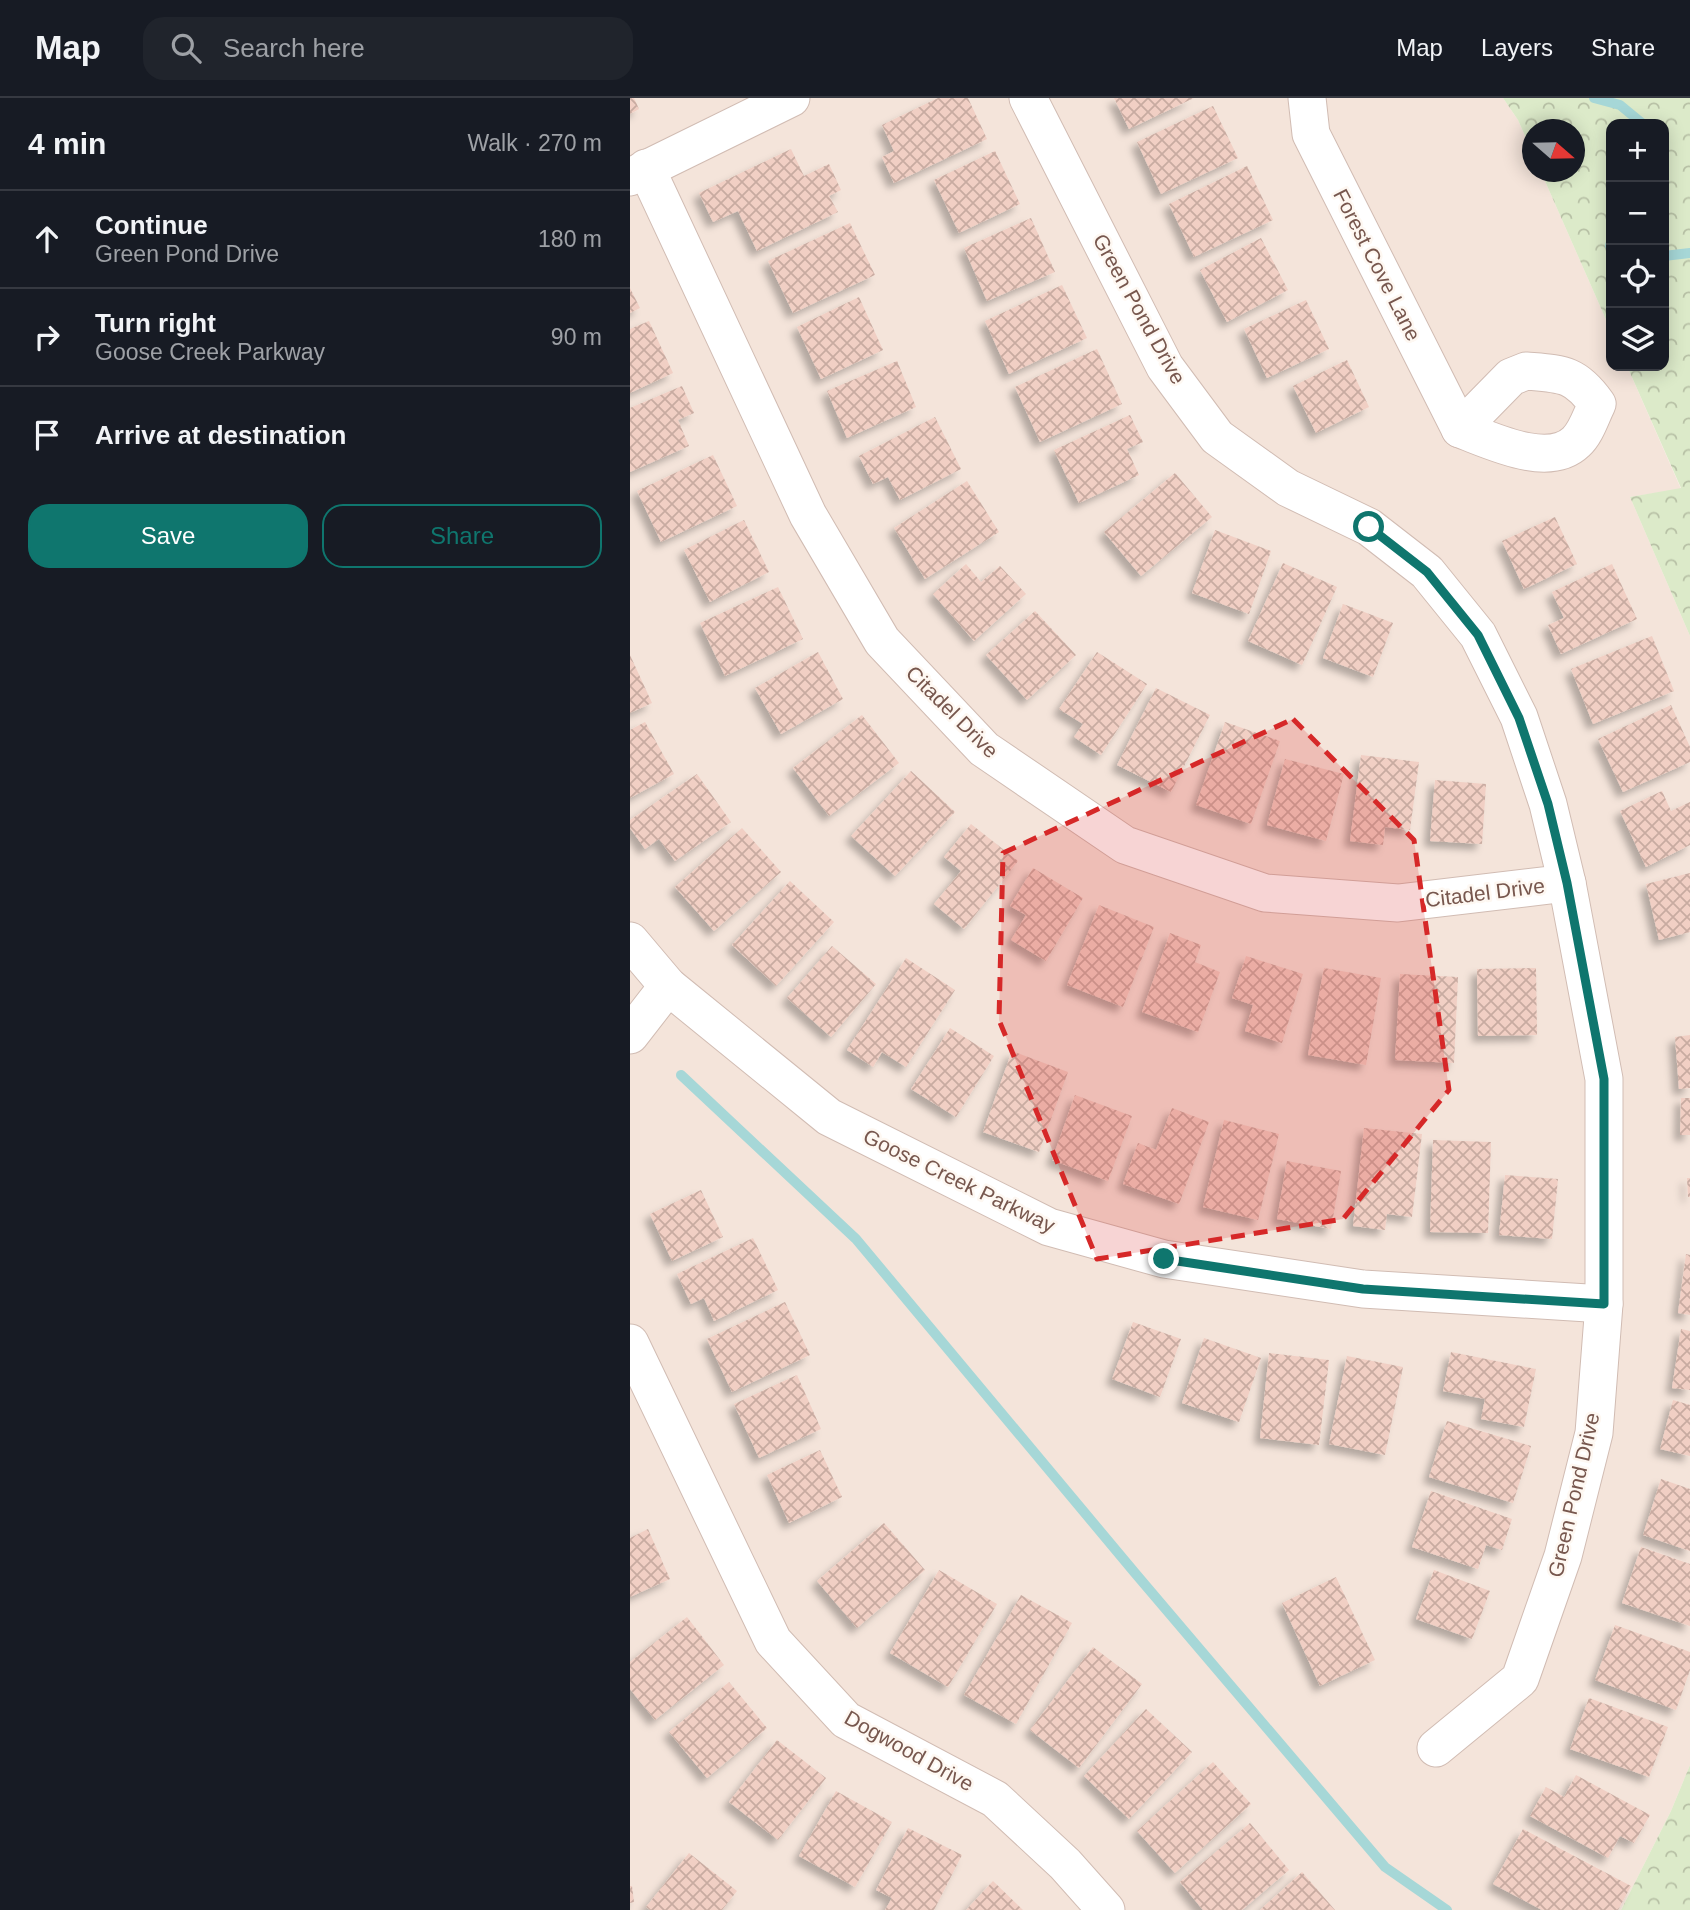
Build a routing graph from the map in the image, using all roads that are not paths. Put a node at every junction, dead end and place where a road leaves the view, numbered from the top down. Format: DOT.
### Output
graph roads {
  1 [pos="792,98"];
  2 [pos="1028,98"];
  3 [pos="1307,98"];
  4 [pos="638,172"];
  5 [pos="1460,429"];
  6 [pos="1567,883"];
  7 [pos="630,941"];
  8 [pos="668,986"];
  9 [pos="630,1035"];
  10 [pos="1604,1304"];
  11 [pos="630,1343"];
  12 [pos="1436,1748"];
  13 [pos="1106,1910"];
  1 -- 4 [label="street"];
  2 -- 6 [label="street, Green Pond Drive"];
  3 -- 5 [label="street, Forest Cove Lane"];
  4 -- 6 [label="street, Citadel Drive"];
  6 -- 10 [label="street, Green Pond Drive"];
  7 -- 8 [label="street, Goose Creek Parkway"];
  8 -- 9 [label="street"];
  8 -- 10 [label="street, Goose Creek Parkway"];
  10 -- 12 [label="street, Green Pond Drive"];
  11 -- 13 [label="street, Dogwood Drive"];
}
